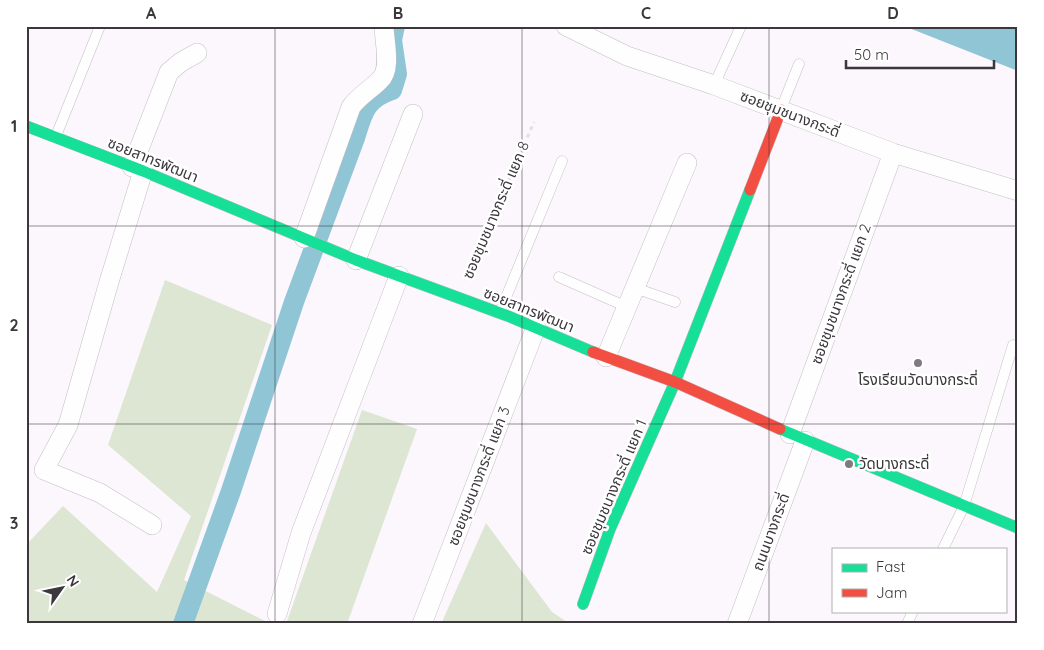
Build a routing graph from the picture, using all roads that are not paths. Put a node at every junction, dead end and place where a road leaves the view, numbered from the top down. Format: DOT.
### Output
graph roads {
  1 [pos="100,26"];
  2 [pos="384,26"];
  3 [pos="566,26"];
  4 [pos="741,26"];
  5 [pos="198,53"];
  6 [pos="799,64"];
  7 [pos="714,85"];
  8 [pos="781,110"];
  9 [pos="413,114"];
  10 [pos="26,126"];
  11 [pos="56,137"];
  12 [pos="893,153"];
  13 [pos="562,161"];
  14 [pos="687,163"];
  15 [pos="138,169"];
  16 [pos="1018,191"];
  17 [pos="306,239"];
  18 [pos="356,260"];
  19 [pos="399,276"];
  20 [pos="559,277"];
  21 [pos="635,288"];
  22 [pos="675,302"];
  23 [pos="627,307"];
  24 [pos="500,313"];
  25 [pos="536,328"];
  26 [pos="1014,346"];
  27 [pos="606,358"];
  28 [pos="675,382"];
  29 [pos="797,437"];
  30 [pos="964,506"];
  31 [pos="152,525"];
  32 [pos="1018,528"];
  33 [pos="943,548"];
  34 [pos="583,604"];
  35 [pos="913,612"];
  36 [pos="277,614"];
  37 [pos="422,624"];
  38 [pos="737,624"];
  39 [pos="907,624"];
  1 -- 11 [label="lane"];
  2 -- 17 [label="street"];
  3 -- 7 [label="street, ซอยชุมชนางกระดี่"];
  4 -- 7 [label="lane"];
  5 -- 15 [label="street"];
  6 -- 8 [label="lane"];
  7 -- 8 [label="street, ซอยชุมชนางกระดี่"];
  8 -- 12 [label="street, ซอยชุมชนางกระดี่"];
  8 -- 28 [label="street, ซอยชุมชนางกระดี่ แยก 1"];
  9 -- 18 [label="street"];
  10 -- 11 [label="street, ซอยสาทรพัฒนา"];
  11 -- 15 [label="street, ซอยสาทรพัฒนา"];
  12 -- 16 [label="street, ซอยชุมชนางกระดี่"];
  12 -- 29 [label="street, ซอยชุมชนางกระดี่ แยก 2"];
  13 -- 24 [label="lane"];
  14 -- 21 [label="street"];
  15 -- 17 [label="street, ซอยสาทรพัฒนา"];
  15 -- 31 [label="street"];
  17 -- 18 [label="street, ซอยสาทรพัฒนา"];
  18 -- 19 [label="street, ซอยสาทรพัฒนา"];
  19 -- 24 [label="street, ซอยสาทรพัฒนา"];
  19 -- 36 [label="street"];
  20 -- 23 [label="lane"];
  21 -- 22 [label="lane"];
  21 -- 23 [label="street"];
  23 -- 27 [label="street"];
  24 -- 25 [label="street, ซอยสาทรพัฒนา"];
  25 -- 27 [label="street, ซอยสาทรพัฒนา"];
  25 -- 37 [label="street, ซอยชุมชนางกระดี่ แยก 3"];
  26 -- 30 [label="lane"];
  27 -- 28 [label="street, ซอยสาทรพัฒนา"];
  28 -- 29 [label="street, ซอยสาทรพัฒนา"];
  28 -- 34 [label="street, ซอยชุมชนางกระดี่ แยก 1"];
  29 -- 30 [label="street, ซอยสาทรพัฒนา"];
  29 -- 38 [label="street, ถนนบางกระดี่"];
  30 -- 32 [label="street, ซอยสาทรพัฒนา"];
  30 -- 33 [label="lane"];
  35 -- 39 [label="lane"];
}
